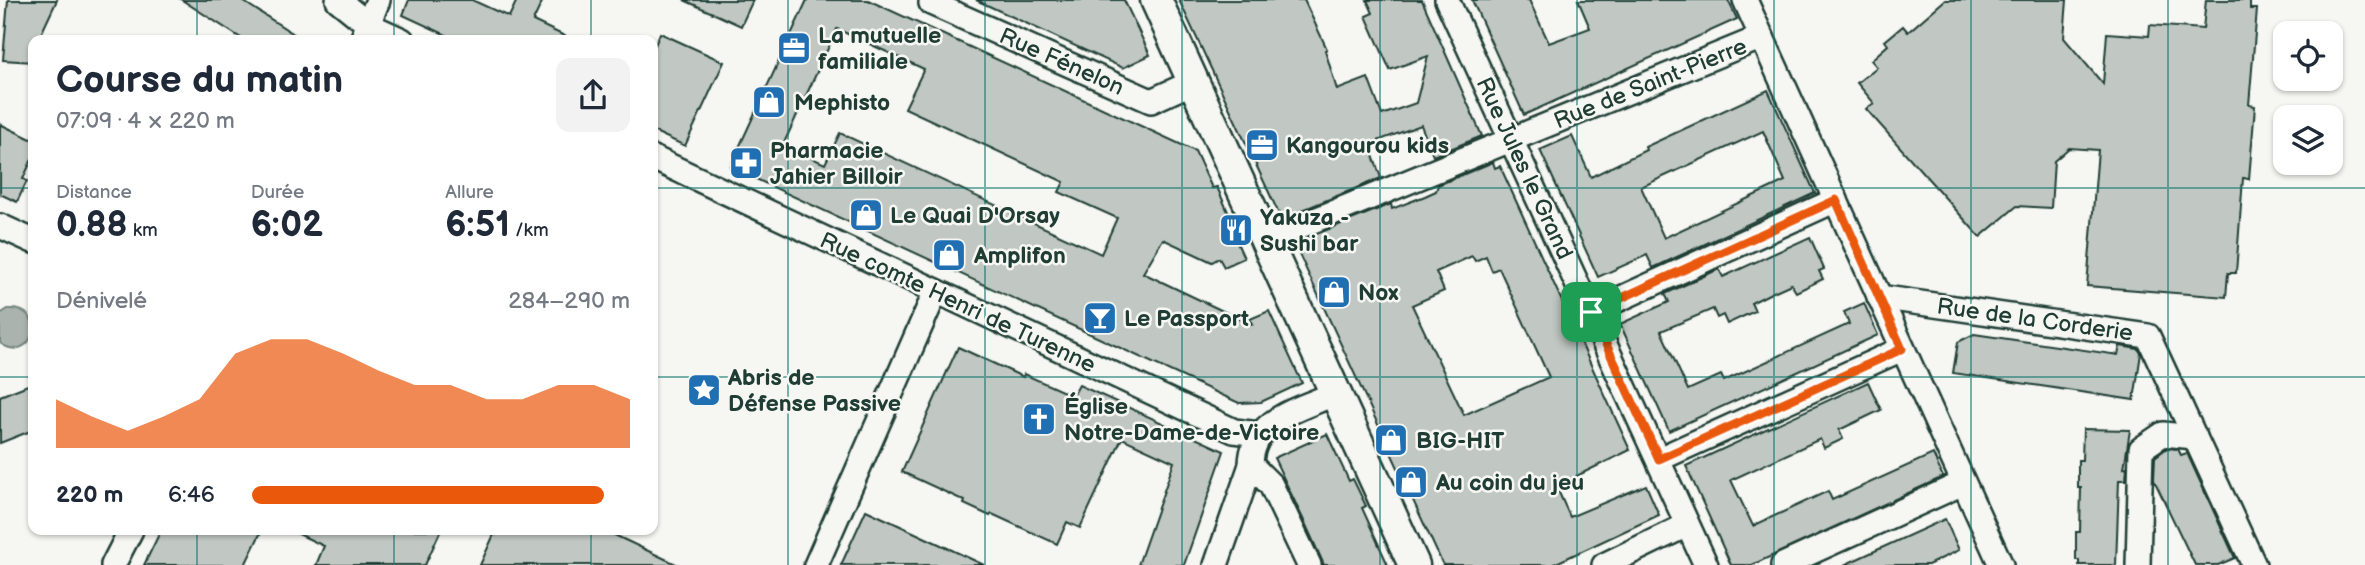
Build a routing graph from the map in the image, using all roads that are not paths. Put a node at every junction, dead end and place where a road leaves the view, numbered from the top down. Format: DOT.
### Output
graph roads {
  1 [pos="338,0"];
  2 [pos="378,0"];
  3 [pos="1156,0"];
  4 [pos="1447,0"];
  5 [pos="1745,0"];
  6 [pos="931,3"];
  7 [pos="366,33"];
  8 [pos="1762,37"];
  9 [pos="1193,82"];
  10 [pos="1512,140"];
  11 [pos="658,160"];
  12 [pos="1836,200"];
  13 [pos="0,226"];
  14 [pos="28,239"];
  15 [pos="1266,240"];
  16 [pos="936,291"];
  17 [pos="1879,297"];
  18 [pos="1591,312"];
  19 [pos="1902,349"];
  20 [pos="1334,394"];
  21 [pos="1259,434"];
  22 [pos="2195,437"];
  23 [pos="1659,459"];
  24 [pos="1251,465"];
  25 [pos="1963,483"];
  26 [pos="1687,525"];
  27 [pos="129,535"];
  28 [pos="114,565"];
  29 [pos="816,565"];
  30 [pos="1216,565"];
  31 [pos="1309,565"];
  32 [pos="1414,565"];
  33 [pos="1604,565"];
  34 [pos="1706,565"];
  35 [pos="1783,565"];
  36 [pos="2001,565"];
  37 [pos="2138,565"];
  38 [pos="2254,565"];
  1 -- 7 [label="street"];
  2 -- 7 [label="street"];
  3 -- 9 [label="street"];
  4 -- 10 [label="street, Rue Jules le Grand"];
  5 -- 8 [label="street"];
  6 -- 9 [label="street, Rue Fénelon"];
  8 -- 10 [label="street, Rue de Saint-Pierre"];
  8 -- 12 [label="street"];
  9 -- 15 [label="street"];
  10 -- 15 [label="street, Rue de Saint-Pierre"];
  10 -- 18 [label="street, Rue Jules le Grand"];
  11 -- 16 [label="street, Rue comte Henri de Turenne"];
  12 -- 17 [label="street"];
  12 -- 18 [label="street"];
  13 -- 14 [label="street"];
  15 -- 20 [label="street"];
  16 -- 21 [label="street, Rue comte Henri de Turenne"];
  16 -- 29 [label="street"];
  17 -- 19 [label="street"];
  17 -- 22 [label="street, Rue de la Corderie"];
  18 -- 23 [label="street, Rue Jules le Grand"];
  19 -- 23 [label="street"];
  19 -- 25 [label="street"];
  20 -- 21 [label="street"];
  20 -- 32 [label="street"];
  21 -- 24 [label="street"];
  22 -- 37 [label="street"];
  22 -- 38 [label="street, Rue de la Corderie"];
  23 -- 26 [label="street, Rue Jules le Grand"];
  24 -- 30 [label="street"];
  24 -- 31 [label="street"];
  25 -- 35 [label="street"];
  25 -- 36 [label="street"];
  26 -- 33 [label="street"];
  26 -- 34 [label="street, Rue Jules le Grand"];
  27 -- 28 [label="street"];
}
